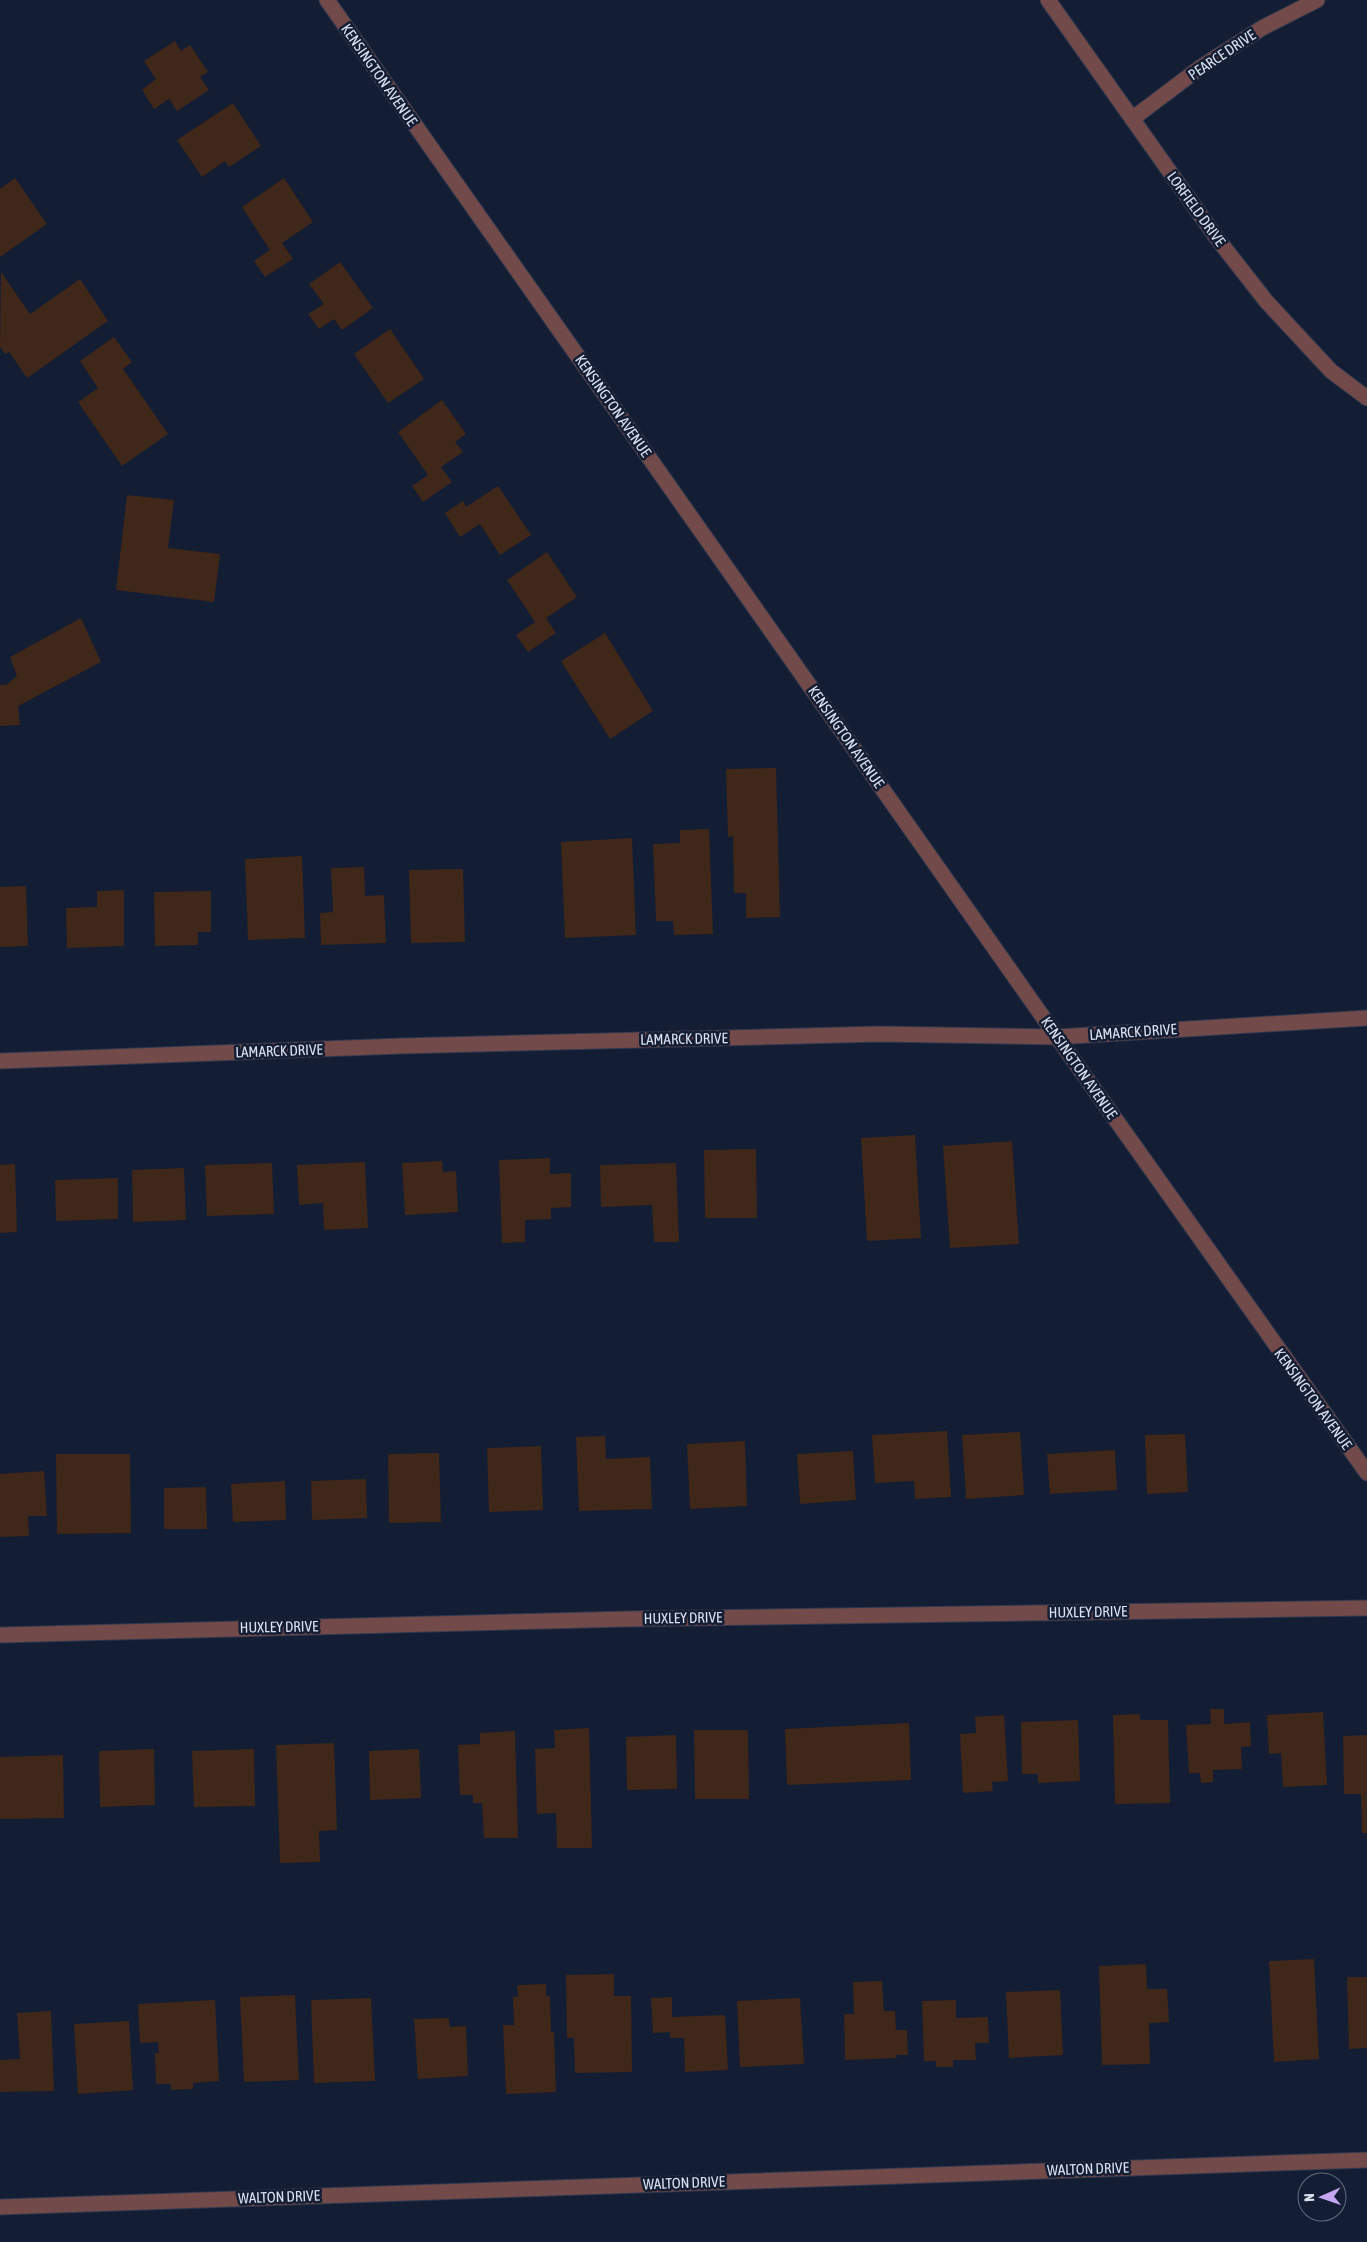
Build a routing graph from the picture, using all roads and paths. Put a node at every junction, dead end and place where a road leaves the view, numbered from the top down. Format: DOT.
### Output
graph roads {
  1 [pos="326,0"];
  2 [pos="1048,0"];
  3 [pos="1317,0"];
  4 [pos="1132,119"];
  5 [pos="1367,398"];
  6 [pos="1367,1018"];
  7 [pos="1057,1037"];
  8 [pos="0,1060"];
  9 [pos="1367,1473"];
  10 [pos="1367,1608"];
  11 [pos="0,1635"];
  12 [pos="1367,2160"];
  13 [pos="0,2207"];
  1 -- 7 [label="street, KENSINGTON AVENUE"];
  2 -- 4 [label="street, LORFIELD DRIVE"];
  3 -- 4 [label="street, PEARCE DRIVE"];
  4 -- 5 [label="street, LORFIELD DRIVE"];
  6 -- 7 [label="street, LAMARCK DRIVE"];
  7 -- 8 [label="street, LAMARCK DRIVE"];
  7 -- 9 [label="street, KENSINGTON AVENUE"];
  10 -- 11 [label="street, HUXLEY DRIVE"];
  12 -- 13 [label="street, WALTON DRIVE"];
}
